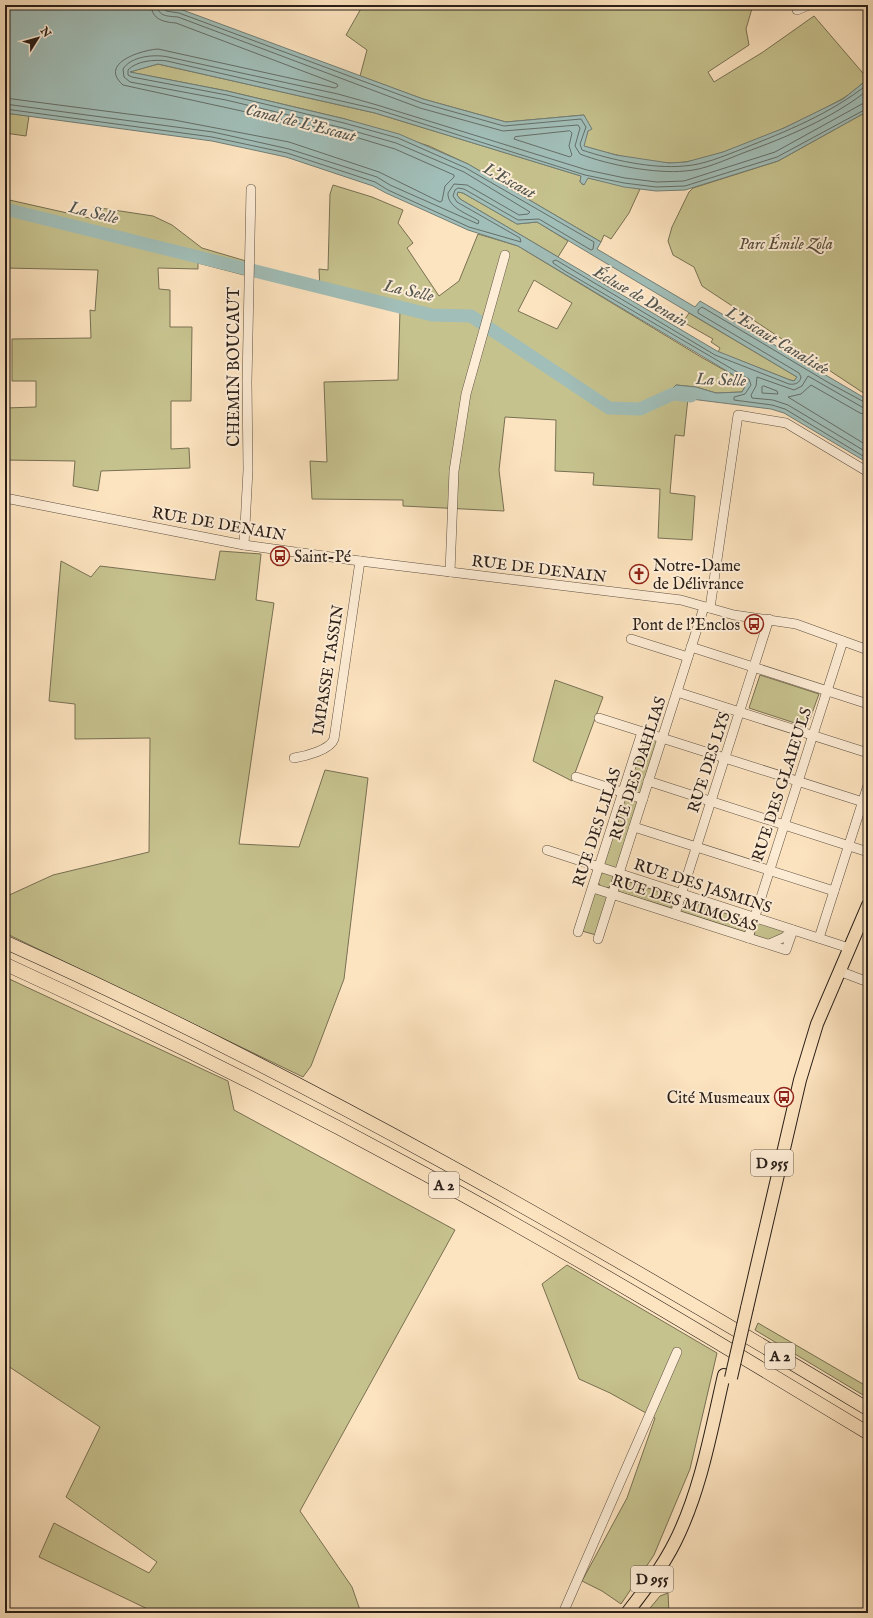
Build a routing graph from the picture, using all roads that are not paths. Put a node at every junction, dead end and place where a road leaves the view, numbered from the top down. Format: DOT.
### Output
graph roads {
  1 [pos="809,5"];
  2 [pos="797,10"];
  3 [pos="251,188"];
  4 [pos="505,255"];
  5 [pos="868,472"];
  6 [pos="5,498"];
  7 [pos="244,545"];
  8 [pos="360,562"];
  9 [pos="450,572"];
  10 [pos="707,607"];
  11 [pos="769,619"];
  12 [pos="630,638"];
  13 [pos="843,641"];
  14 [pos="692,647"];
  15 [pos="868,650"];
  16 [pos="688,657"];
  17 [pos="754,667"];
  18 [pos="827,691"];
  19 [pos="677,692"];
  20 [pos="868,704"];
  21 [pos="739,712"];
  22 [pos="599,718"];
  23 [pos="642,732"];
  24 [pos="812,736"];
  25 [pos="662,738"];
  26 [pos="868,753"];
  27 [pos="294,758"];
  28 [pos="725,758"];
  29 [pos="576,777"];
  30 [pos="648,781"];
  31 [pos="797,782"];
  32 [pos="868,785"];
  33 [pos="623,792"];
  34 [pos="643,799"];
  35 [pos="711,801"];
  36 [pos="862,802"];
  37 [pos="784,824"];
  38 [pos="634,827"];
  39 [pos="848,846"];
  40 [pos="696,847"];
  41 [pos="547,850"];
  42 [pos="868,852"];
  43 [pos="599,867"];
  44 [pos="769,870"];
  45 [pos="619,874"];
  46 [pos="593,888"];
  47 [pos="834,891"];
  48 [pos="612,894"];
  49 [pos="681,894"];
  50 [pos="868,904"];
  51 [pos="675,914"];
  52 [pos="754,918"];
  53 [pos="793,930"];
  54 [pos="578,932"];
  55 [pos="748,938"];
  56 [pos="819,938"];
  57 [pos="598,939"];
  58 [pos="5,942"];
  59 [pos="769,944"];
  60 [pos="849,948"];
  61 [pos="5,964"];
  62 [pos="839,971"];
  63 [pos="868,982"];
  64 [pos="677,1352"];
  65 [pos="868,1409"];
  66 [pos="868,1433"];
  67 [pos="563,1613"];
  68 [pos="627,1613"];
  1 -- 2 [label="street"];
  3 -- 7 [label="street, CHEMIN BOUCAUT"];
  4 -- 9 [label="street"];
  5 -- 10 [label="street, RUE DES DAHLIAS"];
  6 -- 7 [label="street, RUE DE DENAIN"];
  7 -- 8 [label="street, RUE DE DENAIN"];
  8 -- 9 [label="street, RUE DE DENAIN"];
  8 -- 27 [label="street, IMPASSE TASSIN"];
  9 -- 10 [label="street, RUE DE DENAIN"];
  10 -- 11 [label="street, RUE DE DENAIN"];
  10 -- 14 [label="street, RUE DES DAHLIAS"];
  11 -- 13 [label="street, RUE DE DENAIN"];
  11 -- 17 [label="street, RUE DES LYS"];
  12 -- 16 [label="street"];
  13 -- 15 [label="street, RUE DE DENAIN"];
  13 -- 18 [label="street, RUE DES GLAIEULS"];
  14 -- 16 [label="street, RUE DES DAHLIAS"];
  14 -- 17 [label="street"];
  16 -- 19 [label="street, RUE DES DAHLIAS"];
  17 -- 18 [label="street"];
  17 -- 21 [label="street, RUE DES LYS"];
  18 -- 20 [label="street"];
  18 -- 24 [label="street, RUE DES GLAIEULS"];
  19 -- 21 [label="street"];
  19 -- 25 [label="street, RUE DES DAHLIAS"];
  21 -- 24 [label="street"];
  21 -- 28 [label="street, RUE DES LYS"];
  22 -- 23 [label="street"];
  23 -- 25 [label="street"];
  23 -- 33 [label="street, RUE DES LILAS"];
  24 -- 26 [label="street"];
  24 -- 31 [label="street, RUE DES GLAIEULS"];
  25 -- 28 [label="street"];
  25 -- 30 [label="street, RUE DES DAHLIAS"];
  28 -- 31 [label="street"];
  28 -- 35 [label="street, RUE DES LYS"];
  29 -- 33 [label="street"];
  30 -- 34 [label="street, RUE DES DAHLIAS"];
  30 -- 35 [label="street"];
  31 -- 36 [label="street"];
  31 -- 37 [label="street, RUE DES GLAIEULS"];
  32 -- 36 [label="street"];
  33 -- 34 [label="street"];
  33 -- 43 [label="street, RUE DES LILAS"];
  34 -- 38 [label="street, RUE DES DAHLIAS"];
  35 -- 37 [label="street"];
  35 -- 40 [label="street, RUE DES LYS"];
  36 -- 39 [label="street"];
  37 -- 39 [label="street"];
  37 -- 44 [label="street, RUE DES GLAIEULS"];
  38 -- 40 [label="street"];
  38 -- 45 [label="street, RUE DES DAHLIAS"];
  39 -- 42 [label="street"];
  39 -- 47 [label="street"];
  40 -- 44 [label="street"];
  40 -- 49 [label="street, RUE DES LYS"];
  41 -- 43 [label="street, RUE DES JASMINS"];
  43 -- 45 [label="street, RUE DES JASMINS"];
  43 -- 46 [label="street, RUE DES LILAS"];
  44 -- 47 [label="street"];
  44 -- 52 [label="street, RUE DES GLAIEULS"];
  45 -- 48 [label="street, RUE DES DAHLIAS"];
  45 -- 49 [label="street, RUE DES JASMINS"];
  46 -- 48 [label="street, RUE DES MIMOSAS"];
  46 -- 54 [label="street, RUE DES LILAS"];
  47 -- 56 [label="street"];
  48 -- 51 [label="street, RUE DES MIMOSAS"];
  48 -- 57 [label="street, RUE DES DAHLIAS"];
  49 -- 51 [label="street, RUE DES LYS"];
  49 -- 52 [label="street, RUE DES JASMINS"];
  50 -- 60 [label="main road, D 955"];
  51 -- 55 [label="street, RUE DES MIMOSAS"];
  52 -- 53 [label="street, RUE DES JASMINS"];
  52 -- 55 [label="street, RUE DES GLAIEULS"];
  53 -- 56 [label="street, RUE DES JASMINS"];
  53 -- 59 [label="street, RUE DES MIMOSAS"];
  53 -- 59 [label="street, RUE DES MIMOSAS"];
  55 -- 59 [label="street, RUE DES MIMOSAS"];
  56 -- 60 [label="street, RUE DES JASMINS"];
  58 -- 65 [label="highway, A 2"];
  60 -- 62 [label="main road, D 955"];
  61 -- 66 [label="highway, A 2"];
  62 -- 63 [label="street"];
  62 -- 68 [label="main road, D 955, bridge"];
  64 -- 67 [label="street"];
}
